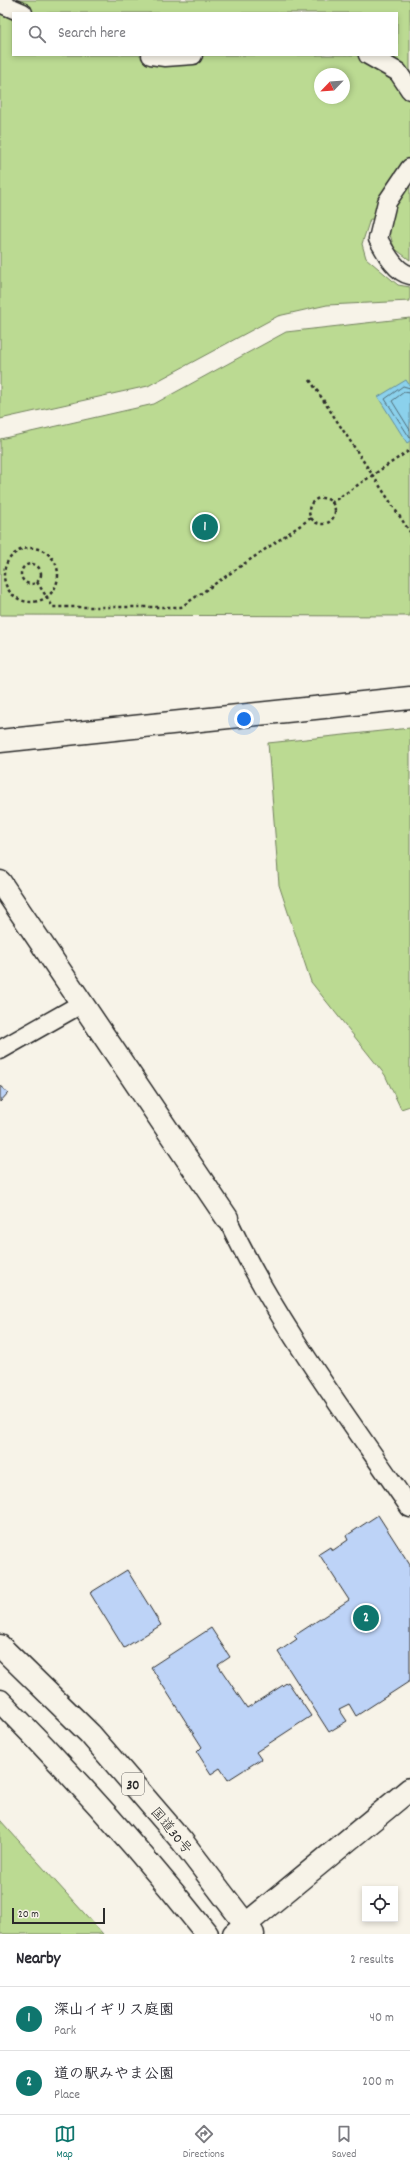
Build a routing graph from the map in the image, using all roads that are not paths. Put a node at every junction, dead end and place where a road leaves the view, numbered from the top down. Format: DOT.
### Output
graph roads {
  1 [pos="0,3"];
  2 [pos="21,12"];
  3 [pos="156,56"];
  4 [pos="184,56"];
  5 [pos="370,56"];
  6 [pos="410,90"];
  7 [pos="410,168"];
  8 [pos="410,275"];
  9 [pos="410,698"];
  10 [pos="0,741"];
  11 [pos="0,882"];
  12 [pos="81,1004"];
  13 [pos="0,1050"];
  14 [pos="227,1218"];
  15 [pos="410,1508"];
  16 [pos="0,1646"];
  17 [pos="0,1701"];
  18 [pos="410,1789"];
  19 [pos="244,1931"];
  20 [pos="207,1934"];
  1 -- 2 [label="lane"];
  3 -- 4 [label="lane"];
  5 -- 6 [label="lane"];
  7 -- 8 [label="lane"];
  9 -- 10 [label="main road"];
  11 -- 12 [label="main road"];
  12 -- 13 [label="lane"];
  12 -- 14 [label="main road"];
  14 -- 15 [label="lane"];
  16 -- 19 [label="main road, 国道30号 / 30"];
  17 -- 20 [label="main road"];
  18 -- 19 [label="main road"];
}
